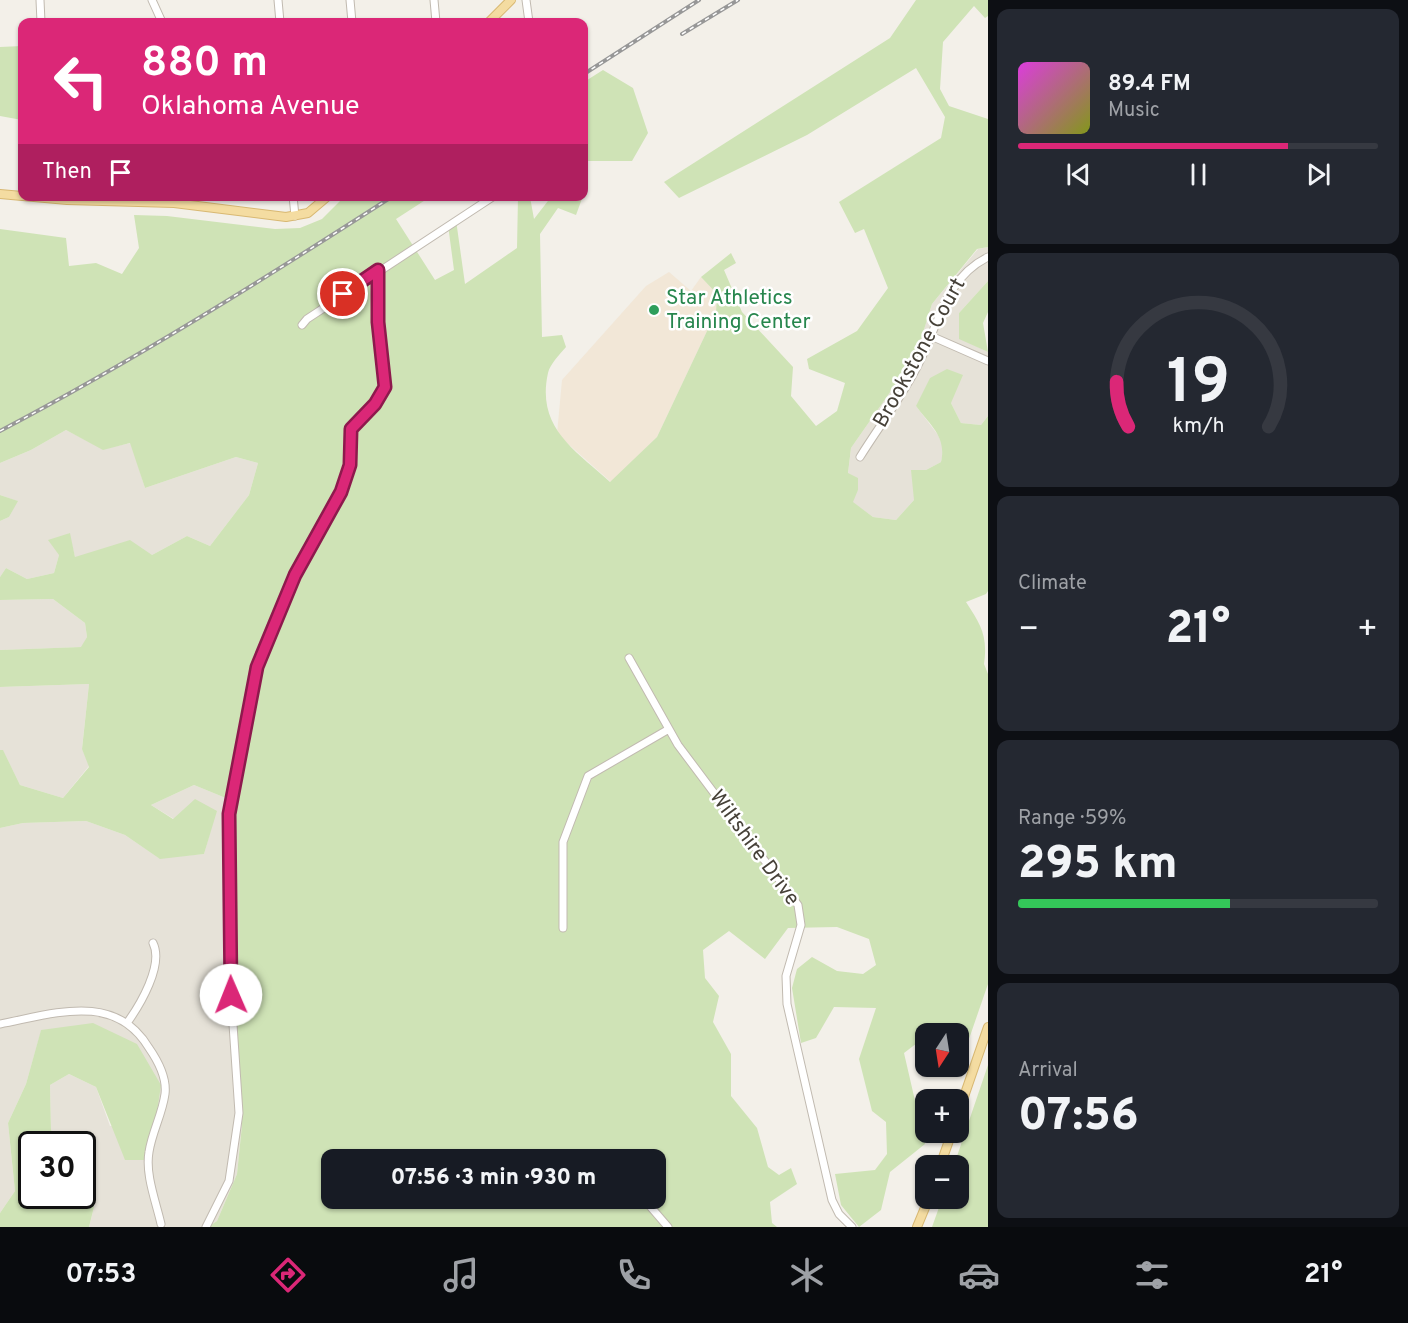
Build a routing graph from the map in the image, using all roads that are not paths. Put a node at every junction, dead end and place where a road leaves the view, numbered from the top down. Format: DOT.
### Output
graph roads {
  1 [pos="40,0"];
  2 [pos="152,0"];
  3 [pos="278,0"];
  4 [pos="350,0"];
  5 [pos="434,0"];
  6 [pos="511,0"];
  7 [pos="526,0"];
  8 [pos="41,18"];
  9 [pos="160,18"];
  10 [pos="280,18"];
  11 [pos="352,18"];
  12 [pos="436,18"];
  13 [pos="493,18"];
  14 [pos="528,18"];
  15 [pos="0,194"];
  16 [pos="18,196"];
  17 [pos="145,201"];
  18 [pos="294,201"];
  19 [pos="323,201"];
  20 [pos="486,201"];
  21 [pos="296,216"];
  22 [pos="988,257"];
  23 [pos="378,270"];
  24 [pos="303,325"];
  25 [pos="931,336"];
  26 [pos="988,361"];
  27 [pos="860,457"];
  28 [pos="629,658"];
  29 [pos="669,729"];
  30 [pos="563,928"];
  31 [pos="153,943"];
  32 [pos="127,1023"];
  33 [pos="0,1024"];
  34 [pos="988,1027"];
  35 [pos="967,1089"];
  36 [pos="652,1209"];
  37 [pos="924,1209"];
  38 [pos="161,1224"];
  39 [pos="206,1227"];
  40 [pos="668,1227"];
  41 [pos="852,1227"];
  42 [pos="918,1227"];
  1 -- 8 [label="street"];
  2 -- 9 [label="street"];
  3 -- 10 [label="street"];
  4 -- 11 [label="street"];
  5 -- 12 [label="street"];
  6 -- 13 [label="main road"];
  7 -- 14 [label="street"];
  15 -- 16 [label="main road"];
  17 -- 21 [label="main road"];
  18 -- 21 [label="street"];
  19 -- 21 [label="main road"];
  20 -- 23 [label="street"];
  22 -- 25 [label="street, Brookstone Court"];
  23 -- 24 [label="street"];
  23 -- 39 [label="street"];
  25 -- 26 [label="street"];
  25 -- 27 [label="street, Brookstone Court"];
  28 -- 29 [label="street, Wiltshire Drive"];
  29 -- 30 [label="street"];
  29 -- 41 [label="street, Wiltshire Drive"];
  31 -- 32 [label="street"];
  32 -- 33 [label="street"];
  32 -- 38 [label="street"];
  34 -- 35 [label="main road"];
  36 -- 40 [label="street"];
  37 -- 42 [label="main road"];
}
